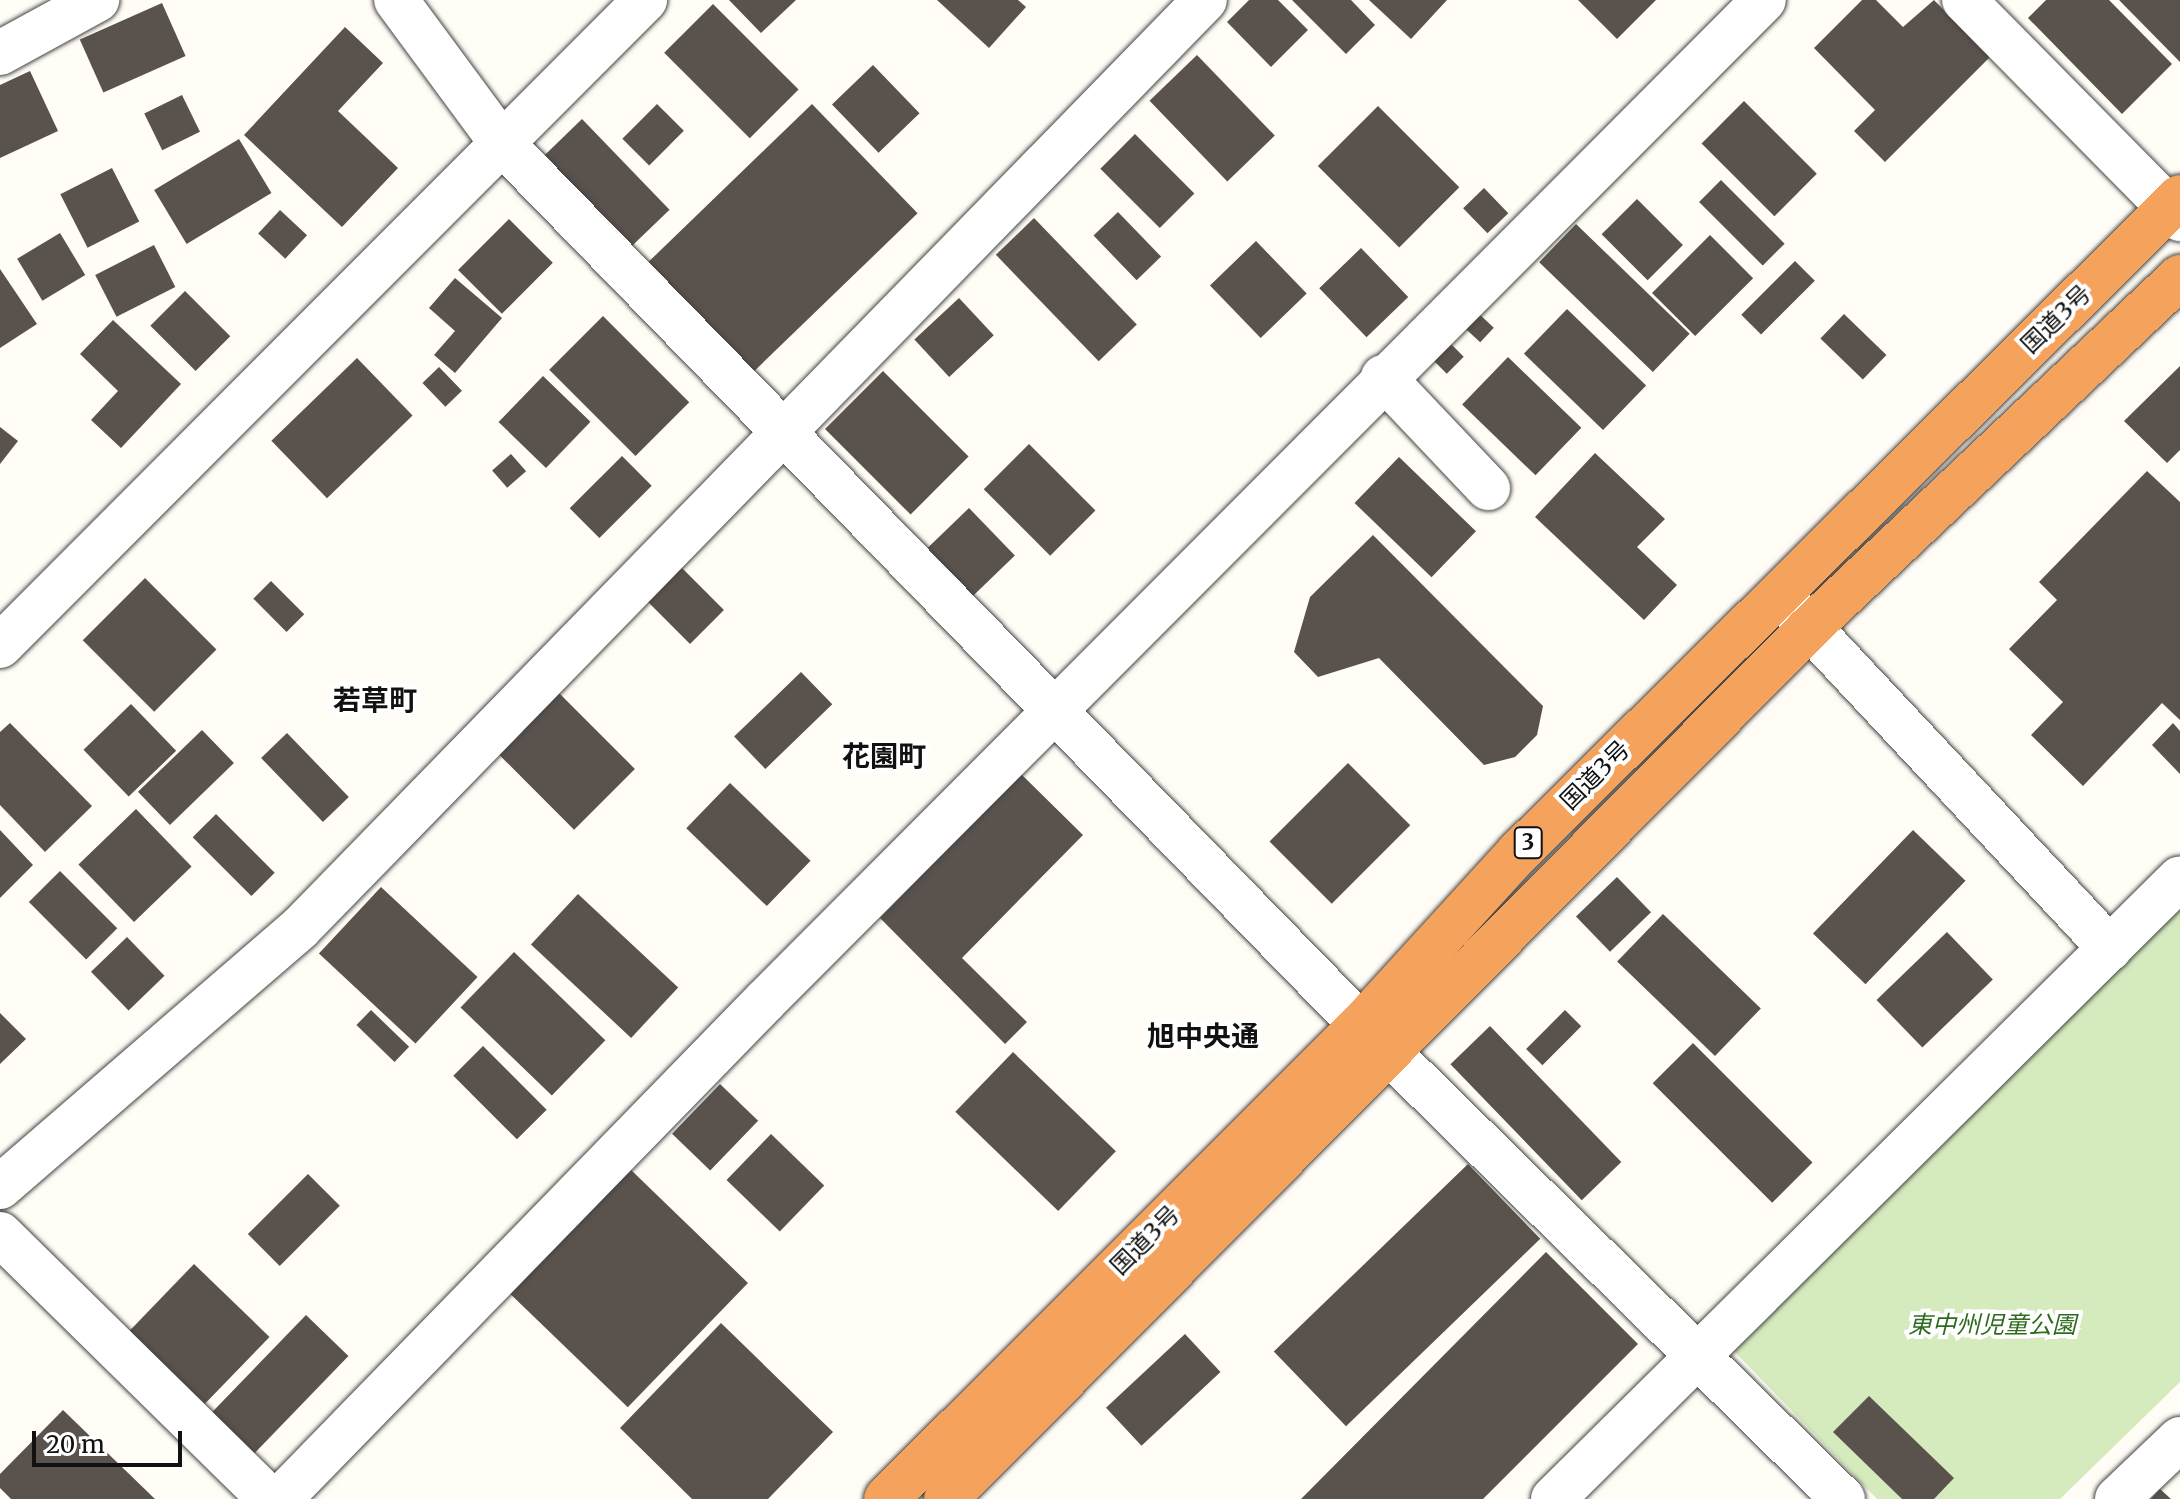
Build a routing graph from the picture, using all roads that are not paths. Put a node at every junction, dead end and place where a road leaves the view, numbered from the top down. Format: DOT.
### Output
graph roads {
  1 [pos="97,0"];
  2 [pos="396,0"];
  3 [pos="645,0"];
  4 [pos="1205,0"];
  5 [pos="1764,0"];
  6 [pos="1964,0"];
  7 [pos="0,53"];
  8 [pos="500,141"];
  9 [pos="2177,208"];
  10 [pos="2180,277"];
  11 [pos="1383,377"];
  12 [pos="786,428"];
  13 [pos="1488,488"];
  14 [pos="1778,592"];
  15 [pos="1807,630"];
  16 [pos="0,646"];
  17 [pos="1055,712"];
  18 [pos="2180,878"];
  19 [pos="2110,948"];
  20 [pos="1377,1037"];
  21 [pos="0,1187"];
  22 [pos="0,1234"];
  23 [pos="1696,1354"];
  24 [pos="2180,1439"];
  25 [pos="270,1499"];
  26 [pos="280,1499"];
  27 [pos="886,1499"];
  28 [pos="946,1499"];
  29 [pos="1553,1499"];
  30 [pos="1843,1499"];
  31 [pos="2117,1499"];
  1 -- 7 [label="street"];
  2 -- 8 [label="street"];
  3 -- 8 [label="street"];
  4 -- 12 [label="street"];
  5 -- 11 [label="street"];
  6 -- 9 [label="street"];
  8 -- 12 [label="street"];
  8 -- 16 [label="street"];
  9 -- 14 [label="highway, 国道3号 / 3"];
  10 -- 15 [label="highway, 国道3号 / 3"];
  11 -- 13 [label="street"];
  11 -- 17 [label="street"];
  12 -- 17 [label="street"];
  12 -- 21 [label="street"];
  14 -- 15 [label="street"];
  14 -- 20 [label="highway, 国道3号 / 3"];
  15 -- 19 [label="street"];
  15 -- 20 [label="highway, 国道3号 / 3"];
  17 -- 20 [label="street"];
  17 -- 26 [label="street"];
  18 -- 19 [label="street"];
  19 -- 23 [label="street"];
  20 -- 23 [label="street"];
  20 -- 27 [label="highway, 国道3号 / 3"];
  20 -- 28 [label="highway, 国道3号 / 3"];
  22 -- 25 [label="street"];
  23 -- 29 [label="street"];
  23 -- 30 [label="street"];
  24 -- 31 [label="street"];
}
